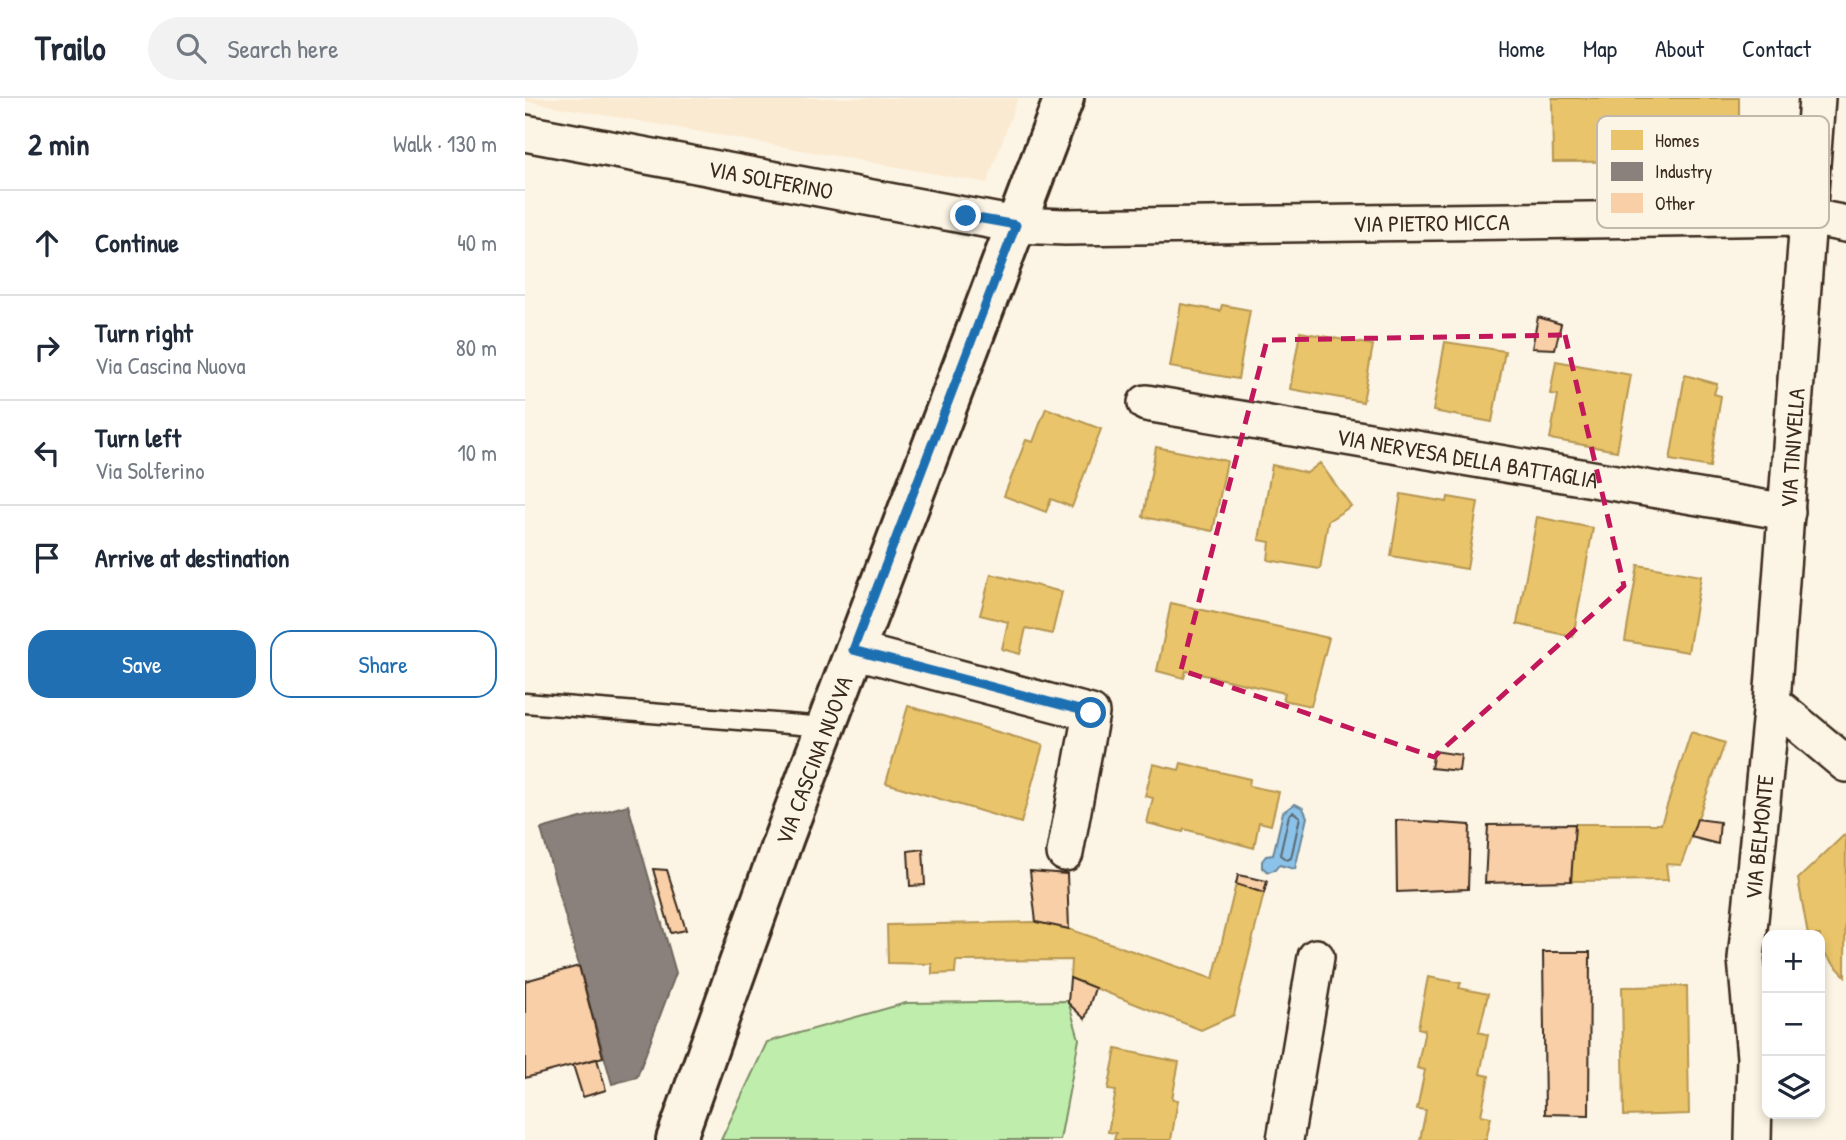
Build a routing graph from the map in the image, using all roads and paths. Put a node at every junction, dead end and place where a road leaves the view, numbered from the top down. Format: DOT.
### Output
graph roads {
  1 [pos="1064,98"];
  2 [pos="1817,98"];
  3 [pos="1816,116"];
  4 [pos="525,133"];
  5 [pos="1597,220"];
  6 [pos="1016,225"];
  7 [pos="1809,228"];
  8 [pos="1146,403"];
  9 [pos="1787,512"];
  10 [pos="853,650"];
  11 [pos="1772,702"];
  12 [pos="525,703"];
  13 [pos="825,727"];
  14 [pos="1846,764"];
  15 [pos="1065,853"];
  16 [pos="1316,957"];
  17 [pos="676,1140"];
  18 [pos="1285,1140"];
  19 [pos="1753,1140"];
  1 -- 6 [label="street, VIA CASCINA NUOVA"];
  2 -- 3 [label="street, VIA TINIVELLA"];
  4 -- 6 [label="street, VIA SOLFERINO"];
  5 -- 6 [label="street, VIA PIETRO MICCA"];
  6 -- 10 [label="street, VIA CASCINA NUOVA"];
  7 -- 9 [label="street, VIA TINIVELLA"];
  8 -- 9 [label="street, VIA NERVESA DELLA BATTAGLIA"];
  9 -- 11 [label="street, VIA TINIVELLA"];
  10 -- 13 [label="street, VIA CASCINA NUOVA"];
  10 -- 15 [label="street"];
  11 -- 14 [label="street"];
  11 -- 19 [label="street, VIA BELMONTE"];
  12 -- 13 [label="lane"];
  13 -- 17 [label="street, VIA CASCINA NUOVA"];
  16 -- 18 [label="street"];
}
